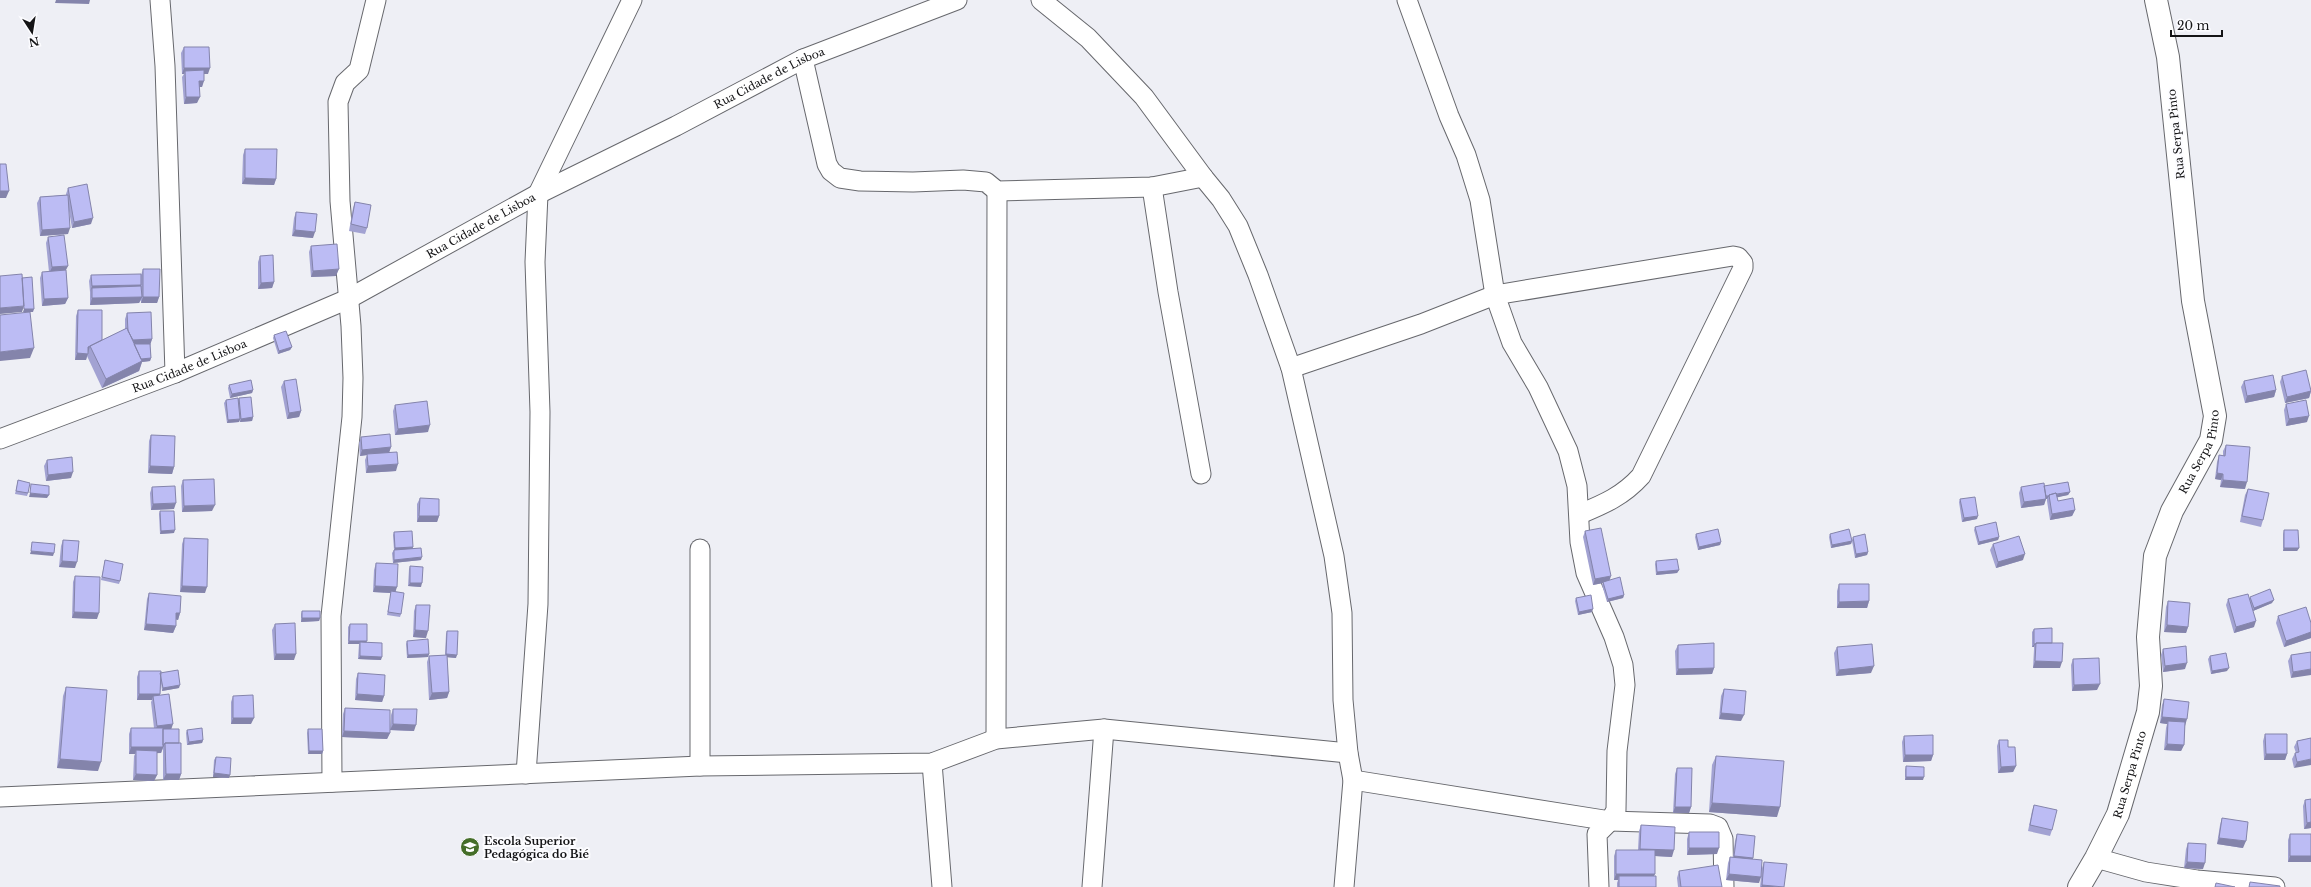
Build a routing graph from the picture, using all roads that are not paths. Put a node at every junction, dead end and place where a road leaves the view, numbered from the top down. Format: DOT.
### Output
graph roads {
  1 [pos="160,0"];
  2 [pos="376,0"];
  3 [pos="632,0"];
  4 [pos="957,0"];
  5 [pos="1041,0"];
  6 [pos="1407,0"];
  7 [pos="2156,0"];
  8 [pos="803,59"];
  9 [pos="1203,177"];
  10 [pos="1152,186"];
  11 [pos="997,191"];
  12 [pos="538,194"];
  13 [pos="1495,295"];
  14 [pos="348,299"];
  15 [pos="1291,368"];
  16 [pos="175,373"];
  17 [pos="0,439"];
  18 [pos="1201,474"];
  19 [pos="1580,514"];
  20 [pos="700,548"];
  21 [pos="1104,729"];
  22 [pos="996,739"];
  23 [pos="1348,753"];
  24 [pos="932,763"];
  25 [pos="700,766"];
  26 [pos="526,774"];
  27 [pos="1353,780"];
  28 [pos="332,782"];
  29 [pos="0,797"];
  30 [pos="1610,821"];
  31 [pos="2096,858"];
  32 [pos="942,887"];
  33 [pos="1092,887"];
  34 [pos="1344,887"];
  35 [pos="1599,887"];
  36 [pos="1724,887"];
  37 [pos="2079,887"];
  38 [pos="2275,887"];
  1 -- 16 [label="street"];
  2 -- 14 [label="street"];
  3 -- 12 [label="street"];
  4 -- 8 [label="street, Rua Cidade de Lisboa"];
  5 -- 9 [label="street"];
  6 -- 13 [label="street"];
  7 -- 31 [label="street, Rua Serpa Pinto"];
  8 -- 11 [label="street"];
  8 -- 12 [label="street, Rua Cidade de Lisboa"];
  9 -- 10 [label="street"];
  9 -- 15 [label="street"];
  10 -- 11 [label="street"];
  10 -- 18 [label="street"];
  11 -- 22 [label="street"];
  12 -- 14 [label="street, Rua Cidade de Lisboa"];
  12 -- 26 [label="street"];
  13 -- 15 [label="street"];
  13 -- 19 [label="street"];
  13 -- 19 [label="street"];
  14 -- 16 [label="street, Rua Cidade de Lisboa"];
  14 -- 28 [label="street"];
  15 -- 23 [label="street"];
  16 -- 17 [label="street, Rua Cidade de Lisboa"];
  19 -- 30 [label="street"];
  20 -- 25 [label="street"];
  21 -- 22 [label="street"];
  21 -- 23 [label="street"];
  21 -- 33 [label="street"];
  22 -- 24 [label="street"];
  23 -- 27 [label="street"];
  24 -- 25 [label="street"];
  24 -- 32 [label="street"];
  25 -- 26 [label="street"];
  26 -- 28 [label="street"];
  27 -- 30 [label="street"];
  27 -- 34 [label="street"];
  28 -- 29 [label="street"];
  30 -- 35 [label="street"];
  30 -- 36 [label="street"];
  31 -- 37 [label="street, Rua Serpa Pinto"];
  31 -- 38 [label="street"];
}
